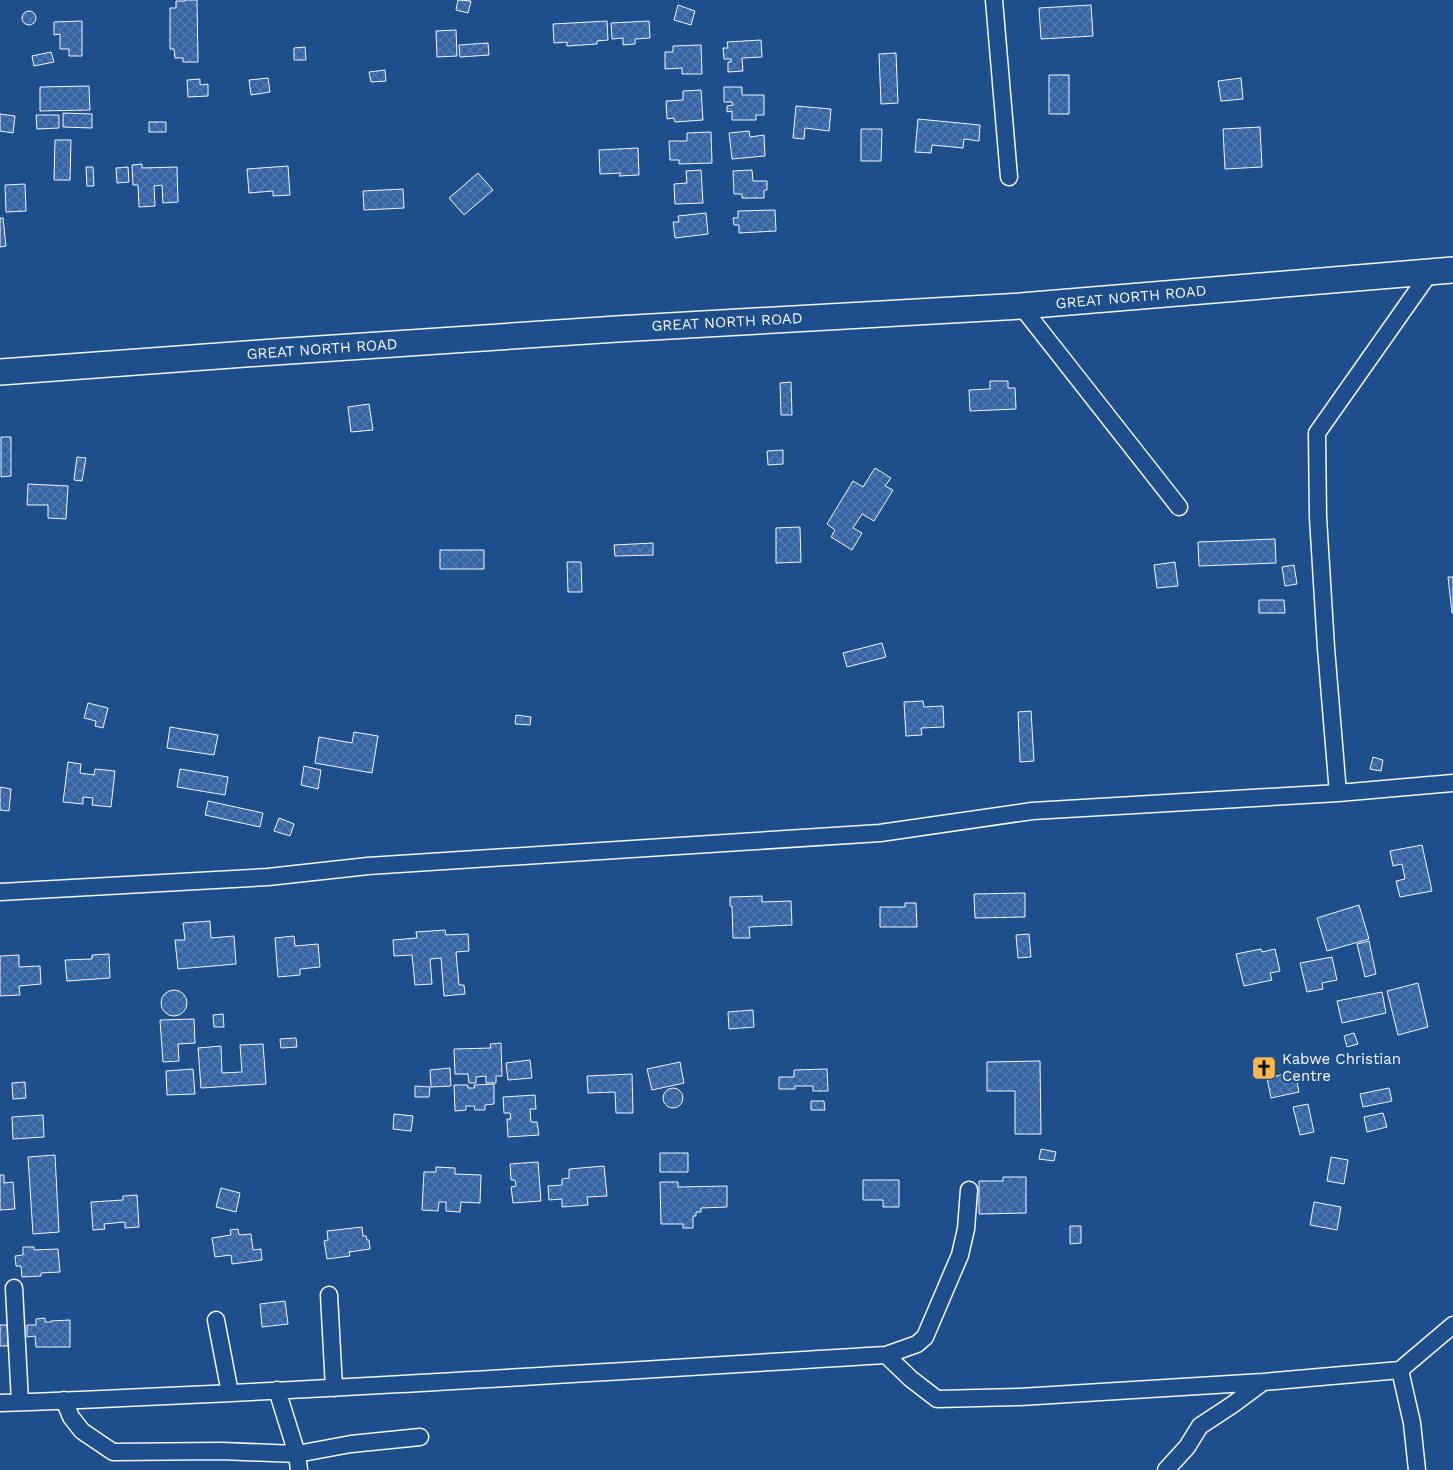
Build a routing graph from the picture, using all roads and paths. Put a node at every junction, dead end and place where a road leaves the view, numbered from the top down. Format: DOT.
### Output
graph roads {
  1 [pos="994,0"];
  2 [pos="1009,177"];
  3 [pos="1442,270"];
  4 [pos="1021,306"];
  5 [pos="0,372"];
  6 [pos="1179,507"];
  7 [pos="1453,782"];
  8 [pos="1338,793"];
  9 [pos="0,892"];
  10 [pos="969,1190"];
  11 [pos="14,1288"];
  12 [pos="329,1295"];
  13 [pos="216,1320"];
  14 [pos="1453,1325"];
  15 [pos="886,1355"];
  16 [pos="1400,1370"];
  17 [pos="1263,1382"];
  18 [pos="334,1388"];
  19 [pos="277,1390"];
  20 [pos="230,1393"];
  21 [pos="64,1400"];
  22 [pos="20,1402"];
  23 [pos="0,1403"];
  24 [pos="420,1437"];
  25 [pos="298,1462"];
  26 [pos="1166,1470"];
  27 [pos="1417,1470"];
  1 -- 2 [label="street"];
  3 -- 4 [label="highway, GREAT NORTH ROAD"];
  3 -- 8 [label="street"];
  4 -- 5 [label="highway, GREAT NORTH ROAD"];
  4 -- 6 [label="street"];
  7 -- 8 [label="street"];
  8 -- 9 [label="street"];
  10 -- 15 [label="street"];
  11 -- 22 [label="street"];
  12 -- 18 [label="street"];
  13 -- 20 [label="street"];
  14 -- 16 [label="street"];
  15 -- 17 [label="street"];
  15 -- 18 [label="street"];
  16 -- 17 [label="street"];
  16 -- 27 [label="street"];
  17 -- 26 [label="street"];
  18 -- 19 [label="street"];
  19 -- 20 [label="street"];
  19 -- 25 [label="street"];
  20 -- 21 [label="street"];
  21 -- 22 [label="street"];
  21 -- 25 [label="street"];
  22 -- 23 [label="street"];
  24 -- 25 [label="street"];
}
